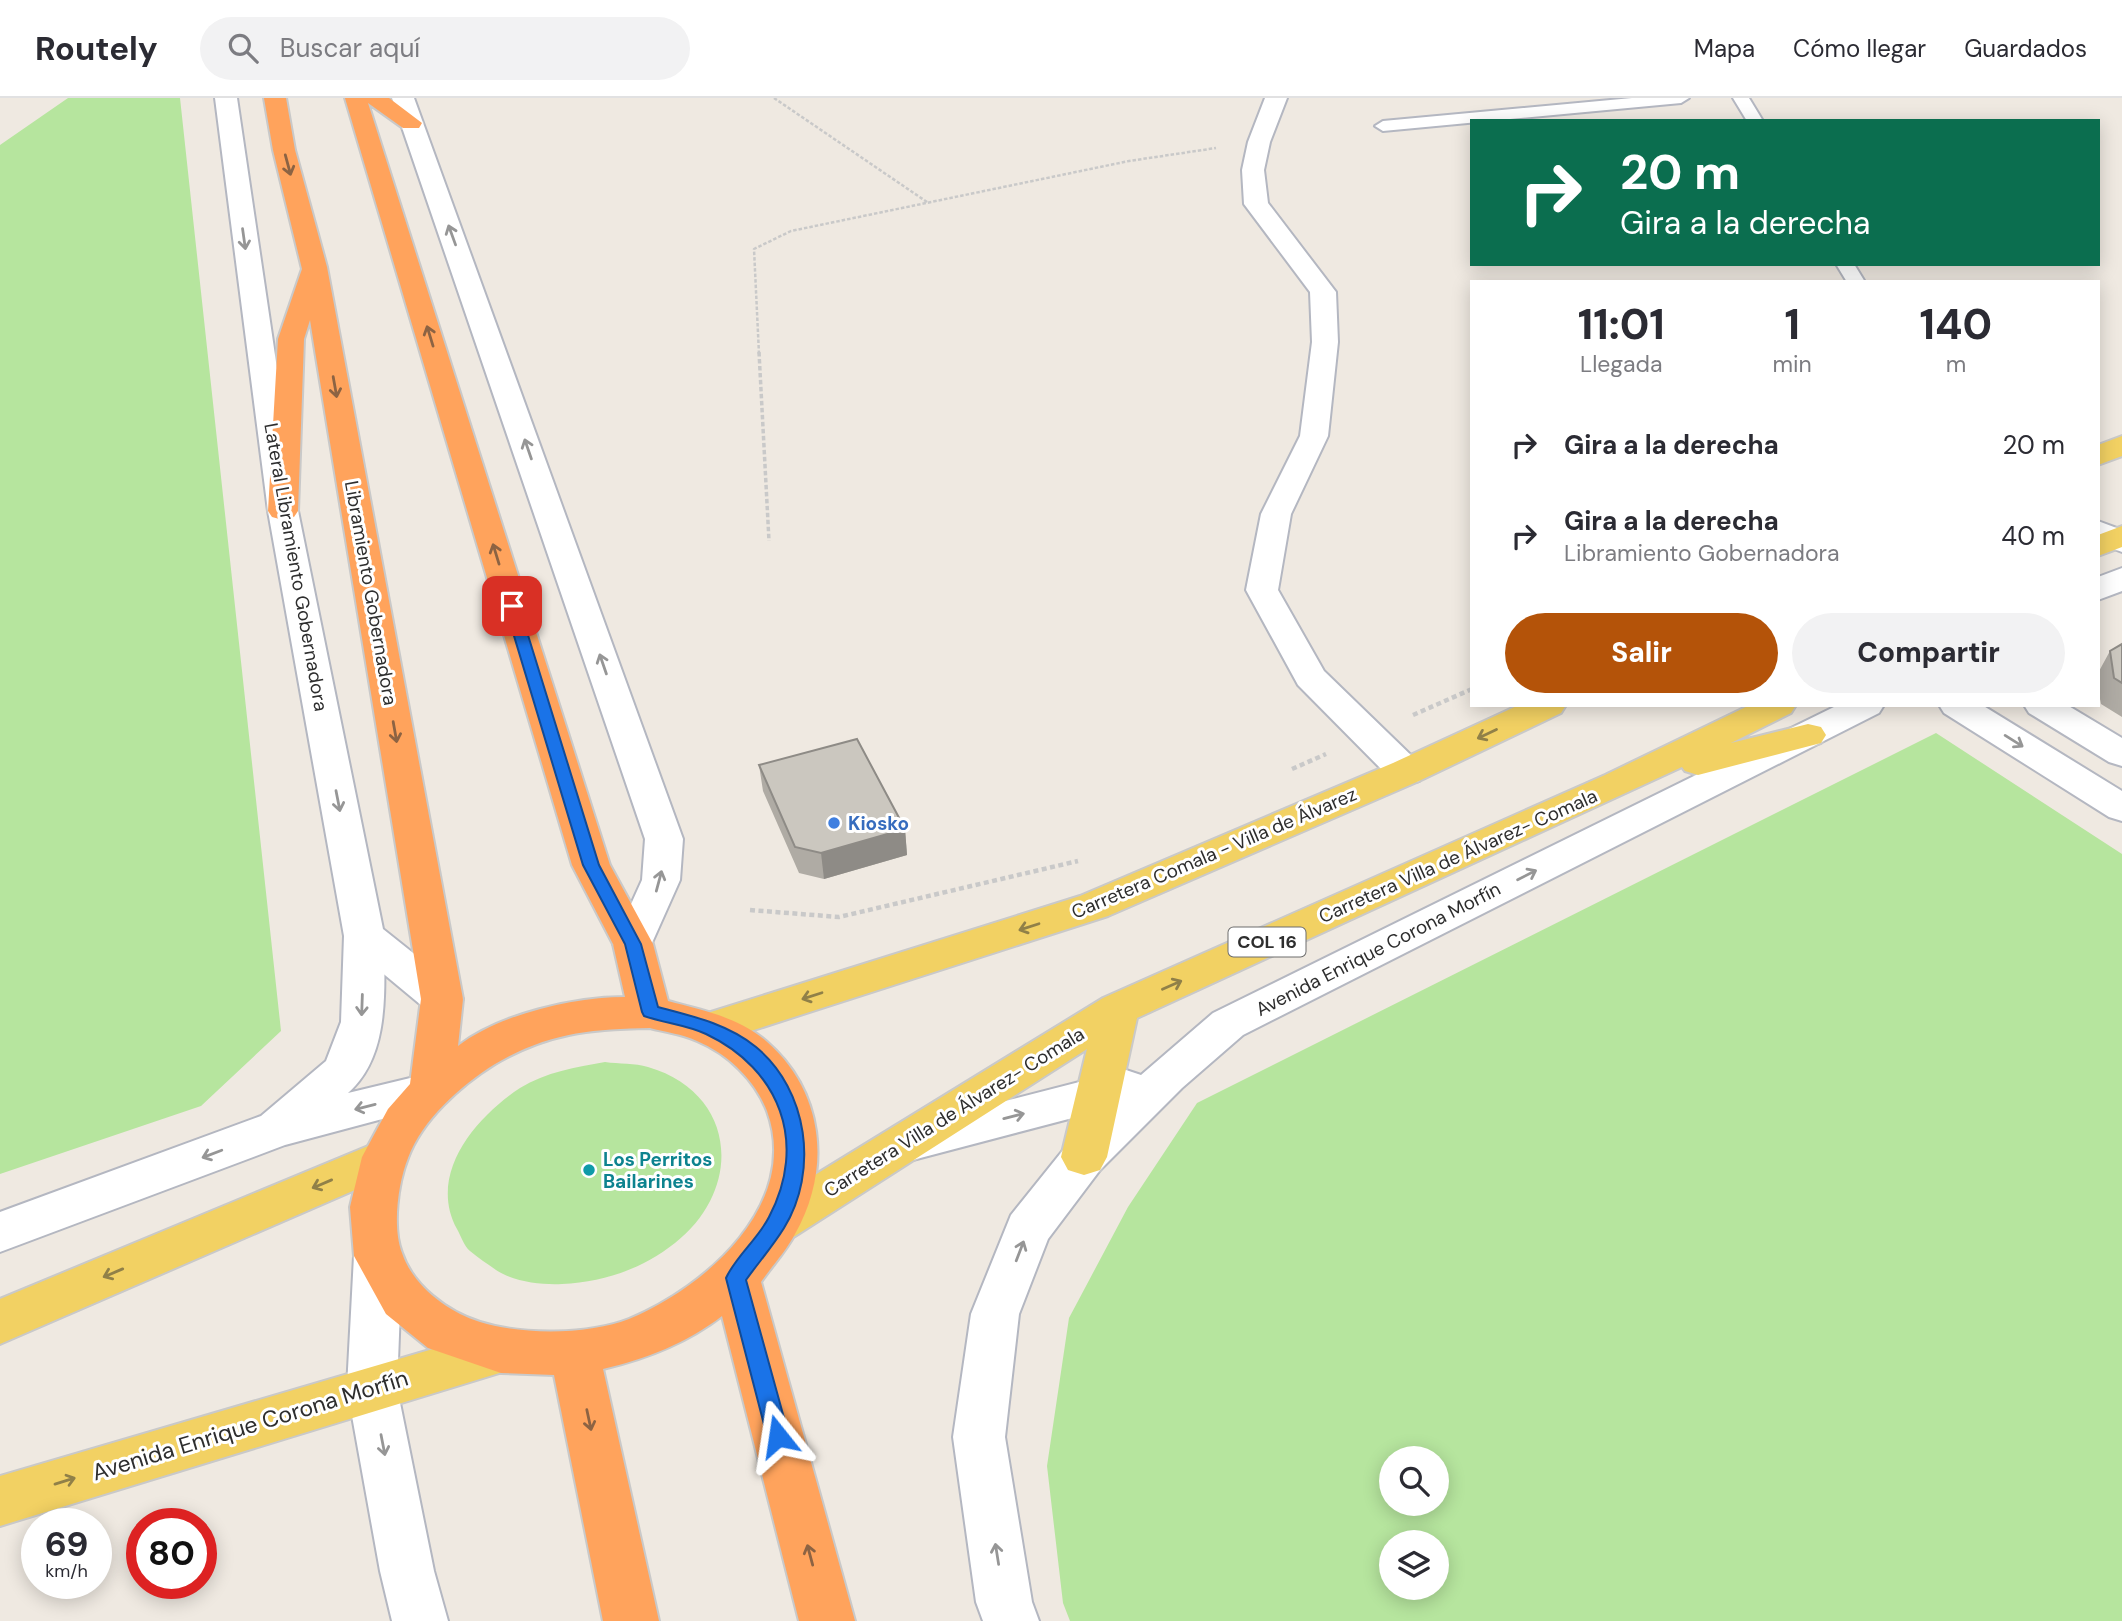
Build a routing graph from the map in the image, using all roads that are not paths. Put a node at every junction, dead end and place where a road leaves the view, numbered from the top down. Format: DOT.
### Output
graph roads {
  1 [pos="226,98"];
  2 [pos="275,98"];
  3 [pos="356,98"];
  4 [pos="375,98"];
  5 [pos="1276,98"];
  6 [pos="1681,98"];
  7 [pos="1741,98"];
  8 [pos="407,111"];
  9 [pos="1754,119"];
  10 [pos="1383,127"];
  11 [pos="314,267"];
  12 [pos="2122,445"];
  13 [pos="2100,455"];
  14 [pos="283,511"];
  15 [pos="2122,578"];
  16 [pos="2100,589"];
  17 [pos="1545,707"];
  18 [pos="1775,707"];
  19 [pos="1863,707"];
  20 [pos="1959,707"];
  21 [pos="2044,707"];
  22 [pos="1808,735"];
  23 [pos="2122,754"];
  24 [pos="1406,772"];
  25 [pos="1618,784"];
  26 [pos="2122,808"];
  27 [pos="364,936"];
  28 [pos="633,944"];
  29 [pos="442,999"];
  30 [pos="1118,1009"];
  31 [pos="650,1012"];
  32 [pos="710,1028"];
  33 [pos="1167,1076"];
  34 [pos="431,1090"];
  35 [pos="1097,1095"];
  36 [pos="277,1129"];
  37 [pos="900,1145"];
  38 [pos="385,1157"];
  39 [pos="1084,1157"];
  40 [pos="778,1222"];
  41 [pos="0,1232"];
  42 [pos="378,1256"];
  43 [pos="736,1278"];
  44 [pos="0,1322"];
  45 [pos="501,1351"];
  46 [pos="575,1353"];
  47 [pos="372,1388"];
  48 [pos="0,1501"];
  49 [pos="421,1621"];
  50 [pos="631,1621"];
  51 [pos="827,1621"];
  52 [pos="1011,1621"];
  1 -- 14 [label="street, Lateral Libramiento Gobernadora, one-way"];
  2 -- 11 [label="highway, Libramiento Gobernadora, one-way"];
  28 -- 3 [label="highway, one-way"];
  4 -- 8 [label="highway"];
  5 -- 24 [label="street"];
  6 -- 10 [label="lane"];
  7 -- 9 [label="lane"];
  28 -- 8 [label="street, one-way"];
  11 -- 14 [label="highway"];
  11 -- 29 [label="highway, Libramiento Gobernadora, one-way"];
  12 -- 13 [label="main road"];
  14 -- 27 [label="street, Lateral Libramiento Gobernadora, one-way"];
  15 -- 16 [label="street"];
  17 -- 24 [label="main road, Carretera Comala - Villa de Álvarez, one-way"];
  18 -- 25 [label="main road, Carretera Villa de Álvarez- Comala / COL 16"];
  19 -- 22 [label="street, Avenida Enrique Corona Morfín"];
  20 -- 26 [label="street, one-way"];
  21 -- 23 [label="street"];
  22 -- 25 [label="main road"];
  33 -- 22 [label="street, Avenida Enrique Corona Morfín, one-way"];
  24 -- 32 [label="main road, Carretera Comala - Villa de Álvarez, one-way"];
  30 -- 25 [label="main road, Carretera Villa de Álvarez- Comala / COL 16, one-way"];
  27 -- 29 [label="street"];
  27 -- 36 [label="street, Lateral Libramiento Gobernadora, one-way"];
  28 -- 31 [label="highway"];
  29 -- 34 [label="highway, Libramiento Gobernadora"];
  30 -- 35 [label="main road"];
  30 -- 37 [label="main road, Carretera Villa de Álvarez- Comala / COL 16"];
  31 -- 32 [label="highway"];
  31 -- 34 [label="highway"];
  32 -- 40 [label="highway"];
  33 -- 35 [label="street"];
  33 -- 39 [label="street, Avenida Enrique Corona Morfín"];
  34 -- 36 [label="street, one-way"];
  34 -- 38 [label="highway"];
  37 -- 35 [label="street, one-way"];
  35 -- 39 [label="main road"];
  36 -- 41 [label="street, one-way"];
  37 -- 40 [label="main road, Carretera Villa de Álvarez- Comala / COL 16"];
  38 -- 42 [label="highway"];
  38 -- 44 [label="main road, one-way"];
  52 -- 39 [label="street, Avenida Enrique Corona Morfín, one-way"];
  40 -- 43 [label="highway"];
  42 -- 45 [label="highway"];
  42 -- 47 [label="street"];
  43 -- 46 [label="highway"];
  51 -- 43 [label="highway, one-way"];
  45 -- 46 [label="highway"];
  45 -- 47 [label="main road, Avenida Enrique Corona Morfín"];
  46 -- 50 [label="highway, one-way"];
  48 -- 47 [label="main road, Avenida Enrique Corona Morfín, one-way"];
  47 -- 49 [label="street, one-way"];
}
